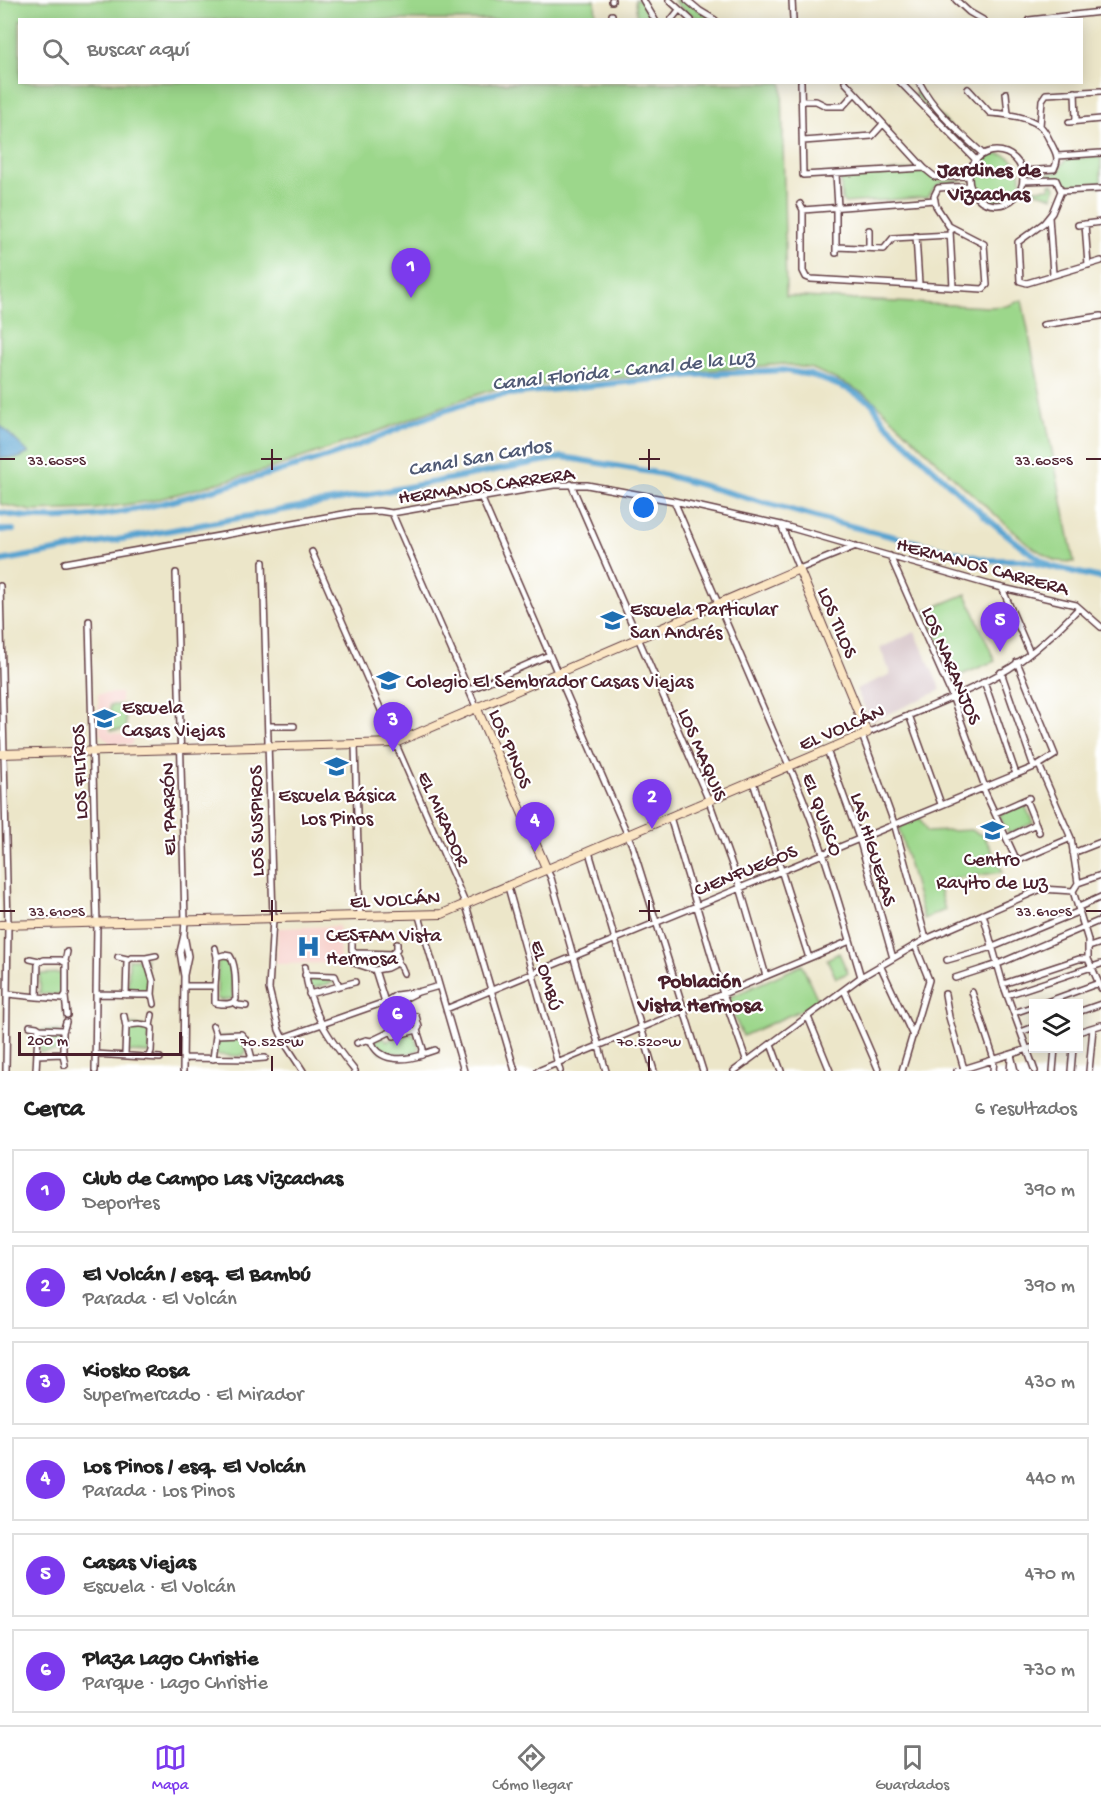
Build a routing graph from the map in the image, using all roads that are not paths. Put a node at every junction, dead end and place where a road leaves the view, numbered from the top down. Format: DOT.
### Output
graph roads {
  1 [pos="643,0"];
  2 [pos="669,0"];
  3 [pos="687,0"];
  4 [pos="792,0"];
  5 [pos="956,0"];
  6 [pos="679,10"];
  7 [pos="1101,12"];
  8 [pos="654,18"];
  9 [pos="673,18"];
  10 [pos="689,18"];
  11 [pos="712,18"];
  12 [pos="793,18"];
  13 [pos="980,18"];
  14 [pos="1047,18"];
  15 [pos="801,84"];
  16 [pos="847,84"];
  17 [pos="902,84"];
  18 [pos="920,85"];
  19 [pos="969,89"];
  20 [pos="907,91"];
  21 [pos="1101,91"];
  22 [pos="1075,92"];
  23 [pos="855,93"];
  24 [pos="1006,93"];
  25 [pos="801,101"];
  26 [pos="1008,114"];
  27 [pos="1101,119"];
  28 [pos="883,124"];
  29 [pos="1040,126"];
  30 [pos="803,141"];
  31 [pos="1101,153"];
  32 [pos="983,154"];
  33 [pos="1058,156"];
  34 [pos="976,160"];
  35 [pos="924,168"];
  36 [pos="1023,171"];
  37 [pos="836,174"];
  38 [pos="969,176"];
  39 [pos="1023,181"];
  40 [pos="970,186"];
  41 [pos="1101,189"];
  42 [pos="1061,191"];
  43 [pos="935,200"];
  44 [pos="838,207"];
  45 [pos="1049,217"];
  46 [pos="1101,222"];
  47 [pos="1085,224"];
  48 [pos="1078,225"];
  49 [pos="950,226"];
  50 [pos="869,230"];
  51 [pos="950,235"];
  52 [pos="916,236"];
  53 [pos="869,248"];
  54 [pos="884,249"];
  55 [pos="884,257"];
  56 [pos="1101,261"];
  57 [pos="1088,265"];
  58 [pos="1053,274"];
  59 [pos="919,284"];
  60 [pos="953,287"];
  61 [pos="1101,316"];
  62 [pos="1043,325"];
  63 [pos="571,484"];
  64 [pos="482,499"];
  65 [pos="674,501"];
  66 [pos="392,513"];
  67 [pos="781,525"];
  68 [pos="857,546"];
  69 [pos="312,552"];
  70 [pos="890,556"];
  71 [pos="263,562"];
  72 [pos="65,563"];
  73 [pos="800,569"];
  74 [pos="176,573"];
  75 [pos="0,586"];
  76 [pos="1002,588"];
  77 [pos="718,604"];
  78 [pos="1079,608"];
  79 [pos="89,621"];
  80 [pos="1101,627"];
  81 [pos="638,639"];
  82 [pos="1030,653"];
  83 [pos="549,655"];
  84 [pos="1017,662"];
  85 [pos="1001,672"];
  86 [pos="557,674"];
  87 [pos="984,681"];
  88 [pos="469,690"];
  89 [pos="952,696"];
  90 [pos="477,709"];
  91 [pos="909,715"];
  92 [pos="268,726"];
  93 [pos="294,726"];
  94 [pos="864,734"];
  95 [pos="395,743"];
  96 [pos="355,746"];
  97 [pos="268,748"];
  98 [pos="180,750"];
  99 [pos="827,750"];
  100 [pos="92,752"];
  101 [pos="2,754"];
  102 [pos="791,766"];
  103 [pos="1036,766"];
  104 [pos="1016,774"];
  105 [pos="753,782"];
  106 [pos="984,787"];
  107 [pos="709,801"];
  108 [pos="941,804"];
  109 [pos="995,813"];
  110 [pos="670,818"];
  111 [pos="894,823"];
  112 [pos="1036,824"];
  113 [pos="1039,832"];
  114 [pos="628,836"];
  115 [pos="859,838"];
  116 [pos="1006,838"];
  117 [pos="1071,838"];
  118 [pos="1101,842"];
  119 [pos="589,852"];
  120 [pos="824,852"];
  121 [pos="1073,853"];
  122 [pos="547,870"];
  123 [pos="781,870"];
  124 [pos="1101,875"];
  125 [pos="1078,883"];
  126 [pos="508,887"];
  127 [pos="740,887"];
  128 [pos="1073,891"];
  129 [pos="1101,897"];
  130 [pos="466,905"];
  131 [pos="696,905"];
  132 [pos="1079,909"];
  133 [pos="983,914"];
  134 [pos="419,916"];
  135 [pos="360,917"];
  136 [pos="273,919"];
  137 [pos="1101,920"];
  138 [pos="184,921"];
  139 [pos="657,921"];
  140 [pos="97,923"];
  141 [pos="4,925"];
  142 [pos="1085,928"];
  143 [pos="615,939"];
  144 [pos="926,939"];
  145 [pos="850,941"];
  146 [pos="1101,943"];
  147 [pos="352,944"];
  148 [pos="397,944"];
  149 [pos="915,945"];
  150 [pos="993,947"];
  151 [pos="1089,947"];
  152 [pos="215,948"];
  153 [pos="67,952"];
  154 [pos="355,953"];
  155 [pos="393,953"];
  156 [pos="156,956"];
  157 [pos="574,956"];
  158 [pos="118,957"];
  159 [pos="217,957"];
  160 [pos="146,958"];
  161 [pos="808,958"];
  162 [pos="893,958"];
  163 [pos="30,959"];
  164 [pos="127,959"];
  165 [pos="1088,959"];
  166 [pos="948,960"];
  167 [pos="39,961"];
  168 [pos="65,961"];
  169 [pos="397,963"];
  170 [pos="998,964"];
  171 [pos="1101,964"];
  172 [pos="880,965"];
  173 [pos="305,967"];
  174 [pos="1091,968"];
  175 [pos="375,970"];
  176 [pos="404,973"];
  177 [pos="532,974"];
  178 [pos="305,975"];
  179 [pos="766,976"];
  180 [pos="861,977"];
  181 [pos="955,978"];
  182 [pos="355,982"];
  183 [pos="1004,984"];
  184 [pos="184,986"];
  185 [pos="339,986"];
  186 [pos="440,986"];
  187 [pos="1100,986"];
  188 [pos="215,987"];
  189 [pos="844,990"];
  190 [pos="491,991"];
  191 [pos="972,992"];
  192 [pos="8,994"];
  193 [pos="96,994"];
  194 [pos="152,994"];
  195 [pos="309,994"];
  196 [pos="723,994"];
  197 [pos="945,994"];
  198 [pos="126,995"];
  199 [pos="1007,995"];
  200 [pos="37,997"];
  201 [pos="65,997"];
  202 [pos="1057,999"];
  203 [pos="234,1002"];
  204 [pos="215,1003"];
  205 [pos="388,1003"];
  206 [pos="154,1004"];
  207 [pos="1101,1004"];
  208 [pos="208,1005"];
  209 [pos="246,1006"];
  210 [pos="1029,1008"];
  211 [pos="446,1009"];
  212 [pos="683,1010"];
  213 [pos="1083,1010"];
  214 [pos="1014,1013"];
  215 [pos="67,1015"];
  216 [pos="152,1015"];
  217 [pos="124,1016"];
  218 [pos="416,1016"];
  219 [pos="808,1017"];
  220 [pos="66,1022"];
  221 [pos="320,1023"];
  222 [pos="1101,1025"];
  223 [pos="30,1026"];
  224 [pos="150,1026"];
  225 [pos="213,1026"];
  226 [pos="126,1027"];
  227 [pos="641,1028"];
  228 [pos="1093,1028"];
  229 [pos="40,1029"];
  230 [pos="1029,1029"];
  231 [pos="417,1030"];
  232 [pos="392,1031"];
  233 [pos="1083,1031"];
  234 [pos="63,1032"];
  235 [pos="1021,1032"];
  236 [pos="251,1034"];
  237 [pos="216,1035"];
  238 [pos="913,1036"];
  239 [pos="245,1037"];
  240 [pos="282,1038"];
  241 [pos="371,1041"];
  242 [pos="357,1043"];
  243 [pos="771,1044"];
  244 [pos="599,1045"];
  245 [pos="1029,1045"];
  246 [pos="1029,1049"];
  247 [pos="435,1050"];
  248 [pos="423,1052"];
  249 [pos="1032,1053"];
  250 [pos="1055,1053"];
  251 [pos="1073,1053"];
  252 [pos="63,1054"];
  253 [pos="95,1054"];
  254 [pos="124,1054"];
  255 [pos="1011,1054"];
  256 [pos="37,1055"];
  257 [pos="149,1056"];
  258 [pos="160,1058"];
  259 [pos="183,1058"];
  260 [pos="265,1058"];
  261 [pos="213,1059"];
  262 [pos="252,1059"];
  263 [pos="994,1059"];
  264 [pos="747,1062"];
  265 [pos="558,1063"];
  266 [pos="65,1065"];
  267 [pos="976,1068"];
  268 [pos="904,1070"];
  269 [pos="960,1070"];
  270 [pos="6,1071"];
  271 [pos="36,1071"];
  272 [pos="95,1071"];
  273 [pos="183,1071"];
  274 [pos="303,1071"];
  275 [pos="355,1071"];
  276 [pos="464,1071"];
  277 [pos="514,1071"];
  278 [pos="538,1071"];
  279 [pos="560,1071"];
  280 [pos="606,1071"];
  281 [pos="654,1071"];
  282 [pos="703,1071"];
  283 [pos="734,1071"];
  284 [pos="781,1071"];
  285 [pos="830,1071"];
  286 [pos="879,1071"];
  287 [pos="993,1071"];
  288 [pos="1010,1071"];
  289 [pos="1016,1071"];
  290 [pos="1035,1071"];
  291 [pos="1053,1071"];
  292 [pos="1071,1071"];
  293 [pos="1089,1071"];
  1 -- 8 [label="street"];
  2 -- 6 [label="street"];
  3 -- 11 [label="street"];
  4 -- 12 [label="street"];
  5 -- 13 [label="street"];
  6 -- 9 [label="street"];
  6 -- 10 [label="street"];
  7 -- 14 [label="street"];
  15 -- 25 [label="street"];
  16 -- 23 [label="street"];
  17 -- 20 [label="street"];
  18 -- 20 [label="street"];
  18 -- 32 [label="street"];
  19 -- 26 [label="street"];
  20 -- 34 [label="street"];
  21 -- 22 [label="street"];
  22 -- 27 [label="street"];
  22 -- 29 [label="street"];
  23 -- 25 [label="street"];
  23 -- 28 [label="street"];
  24 -- 26 [label="street"];
  25 -- 30 [label="street"];
  26 -- 29 [label="street"];
  28 -- 30 [label="street"];
  28 -- 35 [label="street"];
  29 -- 33 [label="street"];
  30 -- 37 [label="street"];
  31 -- 33 [label="street"];
  32 -- 34 [label="street"];
  32 -- 36 [label="street"];
  33 -- 36 [label="street"];
  34 -- 38 [label="street"];
  35 -- 37 [label="street"];
  35 -- 38 [label="street"];
  36 -- 39 [label="street"];
  37 -- 44 [label="street"];
  38 -- 40 [label="street"];
  39 -- 40 [label="street"];
  39 -- 42 [label="street"];
  40 -- 43 [label="street"];
  41 -- 42 [label="street"];
  42 -- 45 [label="street"];
  43 -- 44 [label="street"];
  43 -- 49 [label="street"];
  44 -- 53 [label="street"];
  44 -- 59 [label="street"];
  45 -- 58 [label="street"];
  45 -- 58 [label="street"];
  46 -- 47 [label="street"];
  47 -- 48 [label="street"];
  47 -- 57 [label="street"];
  49 -- 51 [label="street"];
  49 -- 60 [label="street"];
  50 -- 53 [label="street"];
  51 -- 52 [label="street"];
  51 -- 60 [label="street"];
  52 -- 54 [label="street"];
  52 -- 59 [label="street"];
  53 -- 54 [label="street"];
  54 -- 55 [label="street"];
  56 -- 57 [label="street"];
  57 -- 58 [label="street"];
  59 -- 60 [label="street"];
  61 -- 62 [label="street"];
  63 -- 64 [label="street, HERMANOS CARRERA"];
  63 -- 65 [label="street, HERMANOS CARRERA"];
  63 -- 81 [label="street, LOS MAQUIS"];
  64 -- 66 [label="street, HERMANOS CARRERA"];
  64 -- 83 [label="street"];
  65 -- 67 [label="street, HERMANOS CARRERA"];
  65 -- 77 [label="street, EL QUISCO"];
  66 -- 72 [label="street, HERMANOS CARRERA"];
  66 -- 88 [label="street, LOS PINOS"];
  67 -- 68 [label="street, HERMANOS CARRERA"];
  67 -- 73 [label="street, LOS TILOS"];
  68 -- 70 [label="street, HERMANOS CARRERA"];
  68 -- 73 [label="street"];
  69 -- 95 [label="street, EL MIRADOR"];
  70 -- 76 [label="street, HERMANOS CARRERA"];
  70 -- 89 [label="street, LOS NARANJOS"];
  71 -- 92 [label="street, LOS SUSPIROS"];
  73 -- 77 [label="street"];
  73 -- 94 [label="street, LOS TILOS"];
  74 -- 98 [label="street, EL PARRÓN"];
  75 -- 101 [label="street"];
  76 -- 78 [label="street, HERMANOS CARRERA"];
  76 -- 82 [label="street"];
  77 -- 81 [label="street"];
  77 -- 102 [label="street, EL QUISCO"];
  78 -- 80 [label="street"];
  78 -- 82 [label="street, EL VOLCÁN"];
  79 -- 100 [label="street, LOS FILTROS"];
  81 -- 86 [label="street"];
  81 -- 107 [label="street, LOS MAQUIS"];
  82 -- 84 [label="street, EL VOLCÁN"];
  83 -- 86 [label="street"];
  83 -- 88 [label="street"];
  84 -- 85 [label="street, EL VOLCÁN"];
  84 -- 103 [label="street, CIENFUEGOS"];
  85 -- 87 [label="street, EL VOLCÁN"];
  85 -- 103 [label="street"];
  86 -- 90 [label="street"];
  86 -- 114 [label="street"];
  87 -- 89 [label="street, EL VOLCÁN"];
  87 -- 104 [label="street"];
  88 -- 90 [label="street, LOS PINOS"];
  89 -- 91 [label="street, EL VOLCÁN"];
  89 -- 106 [label="street, LOS NARANJOS"];
  90 -- 95 [label="street"];
  90 -- 122 [label="street, LOS PINOS"];
  91 -- 94 [label="street, EL VOLCÁN"];
  91 -- 108 [label="street"];
  92 -- 93 [label="street"];
  92 -- 97 [label="street, LOS SUSPIROS"];
  94 -- 99 [label="street, EL VOLCÁN"];
  94 -- 111 [label="street, LOS TILOS"];
  95 -- 96 [label="street"];
  95 -- 130 [label="street, EL MIRADOR"];
  96 -- 97 [label="street"];
  96 -- 135 [label="street"];
  97 -- 98 [label="street"];
  97 -- 136 [label="street, LOS SUSPIROS"];
  98 -- 100 [label="street"];
  98 -- 138 [label="street, EL PARRÓN"];
  99 -- 102 [label="street, EL VOLCÁN"];
  99 -- 115 [label="street, LAS HIGUERAS"];
  100 -- 101 [label="street"];
  100 -- 140 [label="street, LOS FILTROS"];
  101 -- 141 [label="street"];
  102 -- 105 [label="street, EL VOLCÁN"];
  102 -- 120 [label="street, EL QUISCO"];
  103 -- 104 [label="street, CIENFUEGOS"];
  103 -- 117 [label="street"];
  104 -- 106 [label="street, CIENFUEGOS"];
  105 -- 107 [label="street, EL VOLCÁN"];
  105 -- 123 [label="street"];
  106 -- 108 [label="street, CIENFUEGOS"];
  106 -- 109 [label="street, LOS NARANJOS"];
  107 -- 110 [label="street, EL VOLCÁN"];
  107 -- 127 [label="street, LOS MAQUIS"];
  108 -- 111 [label="street, CIENFUEGOS"];
  109 -- 112 [label="street"];
  109 -- 116 [label="street, LOS NARANJOS"];
  110 -- 114 [label="street, EL VOLCÁN"];
  110 -- 131 [label="street"];
  111 -- 115 [label="street, CIENFUEGOS"];
  111 -- 144 [label="street, LOS TILOS"];
  112 -- 113 [label="street"];
  112 -- 116 [label="street"];
  114 -- 119 [label="street, EL VOLCÁN"];
  114 -- 139 [label="street"];
  115 -- 120 [label="street, CIENFUEGOS"];
  115 -- 162 [label="street, LAS HIGUERAS"];
  116 -- 117 [label="street, LOS NARANJOS"];
  117 -- 121 [label="street"];
  118 -- 121 [label="street"];
  119 -- 122 [label="street, EL VOLCÁN"];
  119 -- 143 [label="street"];
  120 -- 123 [label="street, CIENFUEGOS"];
  120 -- 145 [label="street, EL QUISCO"];
  121 -- 125 [label="street"];
  122 -- 126 [label="street, EL VOLCÁN"];
  122 -- 157 [label="street, LOS PINOS"];
  123 -- 127 [label="street, CIENFUEGOS"];
  123 -- 161 [label="street"];
  124 -- 125 [label="street"];
  125 -- 128 [label="street"];
  126 -- 130 [label="street, EL VOLCÁN"];
  126 -- 177 [label="street, EL OMBÚ"];
  127 -- 131 [label="street, CIENFUEGOS"];
  127 -- 179 [label="street, LOS MAQUIS"];
  128 -- 132 [label="street"];
  128 -- 133 [label="street"];
  129 -- 132 [label="street"];
  130 -- 134 [label="street, EL VOLCÁN"];
  130 -- 190 [label="street, EL MIRADOR"];
  131 -- 139 [label="street, CIENFUEGOS"];
  131 -- 196 [label="street"];
  132 -- 142 [label="street"];
  132 -- 150 [label="street"];
  133 -- 144 [label="street"];
  133 -- 150 [label="street"];
  134 -- 135 [label="street, EL VOLCÁN"];
  134 -- 186 [label="street"];
  135 -- 136 [label="street, EL VOLCÁN"];
  136 -- 138 [label="street, EL VOLCÁN"];
  136 -- 240 [label="street, LOS SUSPIROS"];
  137 -- 142 [label="street"];
  138 -- 140 [label="street, EL VOLCÁN"];
  138 -- 184 [label="street, EL PARRÓN"];
  139 -- 143 [label="street, CIENFUEGOS"];
  139 -- 212 [label="street"];
  140 -- 141 [label="street, EL VOLCÁN"];
  140 -- 193 [label="street, LOS FILTROS"];
  141 -- 192 [label="street"];
  142 -- 151 [label="street"];
  142 -- 170 [label="street"];
  143 -- 157 [label="street, CIENFUEGOS"];
  143 -- 227 [label="street"];
  144 -- 149 [label="street"];
  145 -- 161 [label="street"];
  145 -- 180 [label="street, EL QUISCO"];
  146 -- 151 [label="street"];
  147 -- 154 [label="street"];
  148 -- 155 [label="street"];
  149 -- 162 [label="street"];
  149 -- 238 [label="street"];
  150 -- 166 [label="street"];
  150 -- 170 [label="street"];
  151 -- 165 [label="street"];
  152 -- 159 [label="street"];
  153 -- 168 [label="street"];
  154 -- 155 [label="street"];
  154 -- 175 [label="street"];
  155 -- 169 [label="street"];
  156 -- 160 [label="street"];
  157 -- 177 [label="street, CIENFUEGOS"];
  157 -- 244 [label="street, LOS PINOS"];
  158 -- 164 [label="street"];
  159 -- 188 [label="street"];
  159 -- 203 [label="street"];
  160 -- 164 [label="street"];
  160 -- 194 [label="street"];
  161 -- 179 [label="street"];
  162 -- 172 [label="street"];
  163 -- 167 [label="street"];
  164 -- 198 [label="street"];
  165 -- 174 [label="street"];
  165 -- 183 [label="street"];
  167 -- 168 [label="street"];
  167 -- 200 [label="street"];
  168 -- 201 [label="street"];
  169 -- 175 [label="street"];
  169 -- 176 [label="street"];
  170 -- 181 [label="street"];
  170 -- 183 [label="street"];
  171 -- 174 [label="street"];
  172 -- 180 [label="street"];
  172 -- 238 [label="street"];
  173 -- 178 [label="street"];
  174 -- 187 [label="street"];
  174 -- 199 [label="street"];
  175 -- 205 [label="street"];
  177 -- 190 [label="street, CIENFUEGOS"];
  177 -- 265 [label="street, EL OMBÚ"];
  178 -- 185 [label="street"];
  178 -- 195 [label="street"];
  179 -- 196 [label="street"];
  180 -- 189 [label="street"];
  182 -- 185 [label="street"];
  183 -- 199 [label="street"];
  184 -- 188 [label="street"];
  184 -- 259 [label="street, EL PARRÓN"];
  185 -- 195 [label="street"];
  186 -- 205 [label="street"];
  186 -- 211 [label="street"];
  187 -- 202 [label="street"];
  188 -- 204 [label="street"];
  189 -- 219 [label="street"];
  189 -- 286 [label="street"];
  190 -- 211 [label="street, CIENFUEGOS"];
  190 -- 277 [label="street, EL MIRADOR"];
  191 -- 263 [label="street"];
  192 -- 200 [label="street"];
  192 -- 270 [label="street"];
  193 -- 198 [label="street"];
  193 -- 253 [label="street, LOS FILTROS"];
  194 -- 198 [label="street"];
  194 -- 206 [label="street"];
  195 -- 221 [label="street"];
  196 -- 212 [label="street"];
  196 -- 264 [label="street"];
  197 -- 269 [label="street"];
  199 -- 214 [label="street"];
  200 -- 201 [label="street"];
  201 -- 215 [label="street"];
  203 -- 204 [label="street"];
  203 -- 209 [label="street"];
  204 -- 208 [label="street"];
  205 -- 221 [label="street"];
  205 -- 232 [label="street"];
  207 -- 213 [label="street"];
  210 -- 214 [label="street"];
  211 -- 276 [label="street"];
  212 -- 227 [label="street"];
  212 -- 282 [label="street"];
  214 -- 235 [label="street"];
  216 -- 224 [label="street"];
  217 -- 226 [label="street"];
  218 -- 231 [label="street"];
  219 -- 243 [label="street"];
  219 -- 285 [label="street"];
  220 -- 234 [label="street"];
  221 -- 240 [label="street"];
  221 -- 275 [label="street"];
  222 -- 228 [label="street"];
  223 -- 229 [label="street"];
  224 -- 226 [label="street"];
  224 -- 257 [label="street"];
  225 -- 237 [label="street"];
  226 -- 254 [label="street"];
  227 -- 244 [label="street"];
  227 -- 281 [label="street"];
  228 -- 233 [label="street"];
  228 -- 293 [label="street"];
  229 -- 234 [label="street"];
  229 -- 256 [label="street"];
  230 -- 235 [label="street"];
  231 -- 232 [label="street"];
  231 -- 248 [label="street"];
  232 -- 241 [label="street"];
  234 -- 252 [label="street"];
  235 -- 245 [label="street"];
  236 -- 239 [label="street"];
  237 -- 239 [label="street"];
  237 -- 261 [label="street"];
  238 -- 268 [label="street"];
  239 -- 262 [label="street"];
  240 -- 274 [label="street, LOS SUSPIROS"];
  241 -- 242 [label="street"];
  241 -- 248 [label="street"];
  243 -- 264 [label="street"];
  243 -- 284 [label="street"];
  244 -- 265 [label="street"];
  244 -- 280 [label="street, LOS PINOS"];
  246 -- 255 [label="street"];
  247 -- 248 [label="street"];
  249 -- 290 [label="street"];
  250 -- 291 [label="street"];
  251 -- 292 [label="street"];
  252 -- 256 [label="street"];
  252 -- 266 [label="street"];
  253 -- 254 [label="street"];
  253 -- 272 [label="street, LOS FILTROS"];
  254 -- 257 [label="street"];
  255 -- 263 [label="street"];
  255 -- 288 [label="street"];
  255 -- 289 [label="street"];
  256 -- 271 [label="street"];
  257 -- 258 [label="street"];
  259 -- 261 [label="street"];
  259 -- 273 [label="street, EL PARRÓN"];
  260 -- 262 [label="street"];
  261 -- 262 [label="street"];
  263 -- 267 [label="street"];
  263 -- 287 [label="street"];
  264 -- 283 [label="street"];
  265 -- 278 [label="street"];
  265 -- 279 [label="street, EL OMBÚ"];
  267 -- 269 [label="street"];
}
